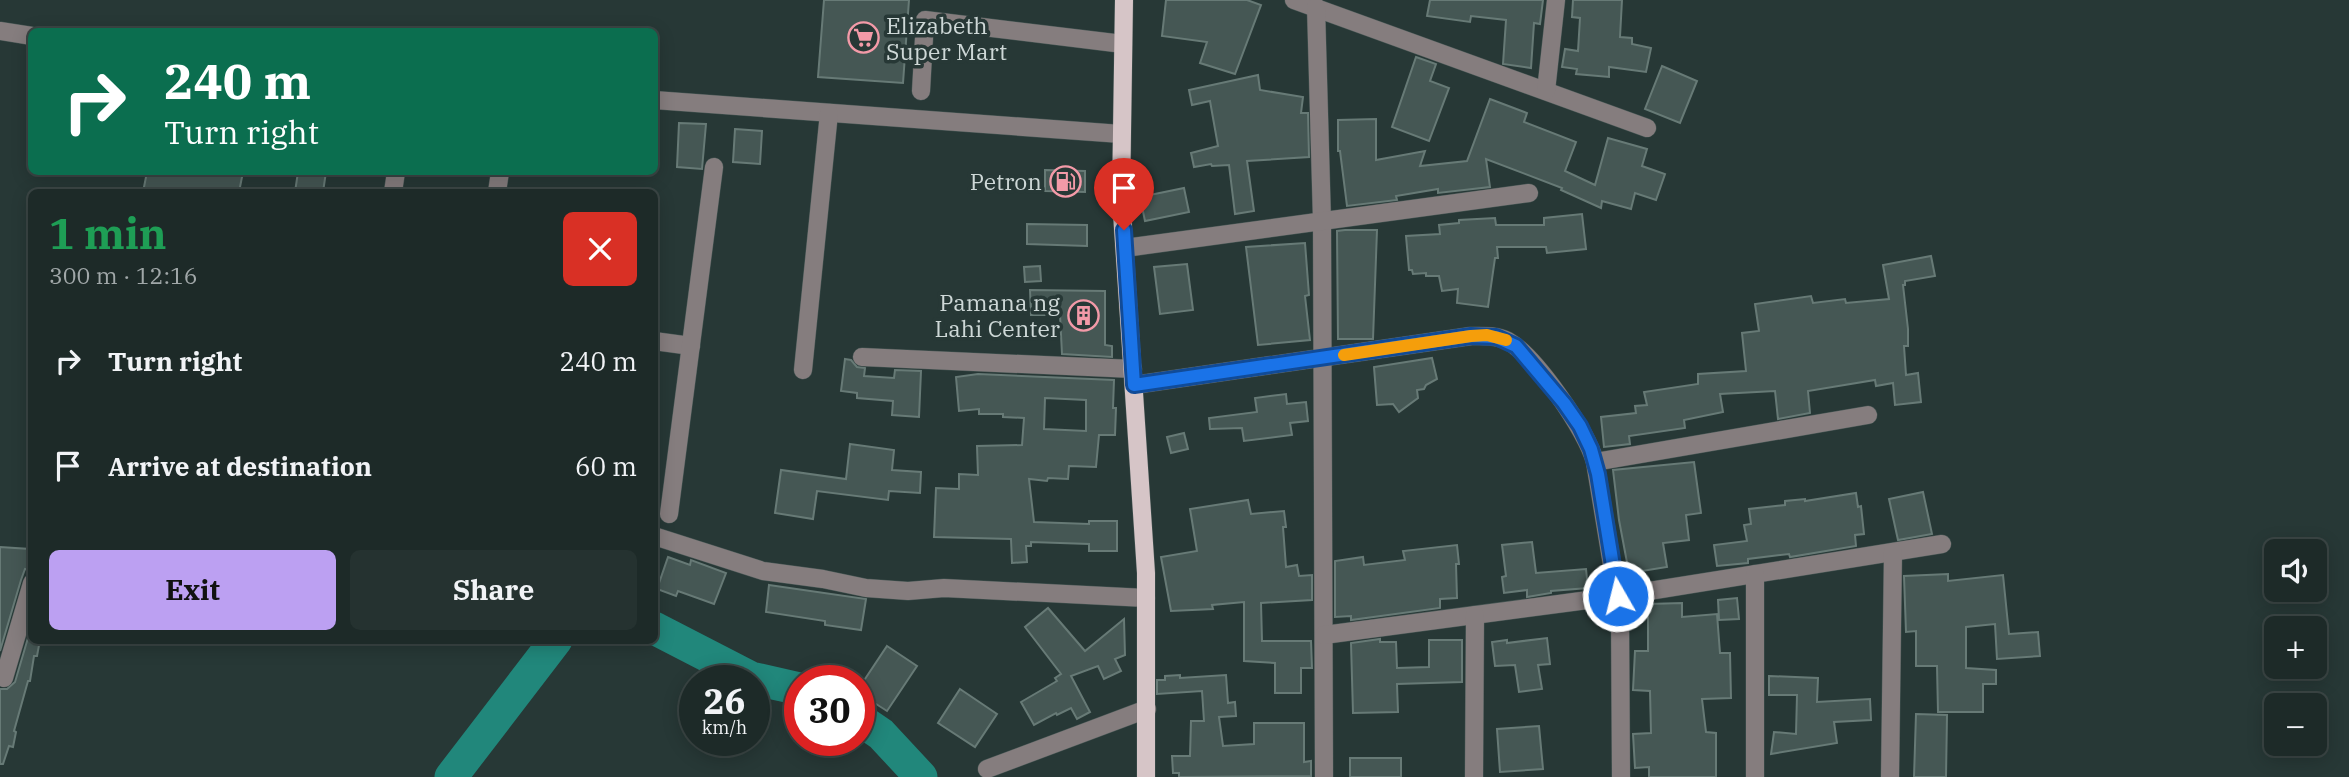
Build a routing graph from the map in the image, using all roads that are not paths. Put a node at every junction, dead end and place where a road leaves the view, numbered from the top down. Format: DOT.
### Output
graph roads {
  1 [pos="1124,0"];
  2 [pos="1556,0"];
  3 [pos="1308,3"];
  4 [pos="0,31"];
  5 [pos="28,35"];
  6 [pos="1123,44"];
  7 [pos="921,91"];
  8 [pos="1546,91"];
  9 [pos="658,100"];
  10 [pos="829,113"];
  11 [pos="1647,128"];
  12 [pos="1121,134"];
  13 [pos="714,167"];
  14 [pos="1529,193"];
  15 [pos="1322,221"];
  16 [pos="1125,248"];
  17 [pos="658,342"];
  18 [pos="691,346"];
  19 [pos="862,357"];
  20 [pos="1322,359"];
  21 [pos="803,370"];
  22 [pos="1134,377"];
  23 [pos="1868,415"];
  24 [pos="1595,462"];
  25 [pos="669,514"];
  26 [pos="658,537"];
  27 [pos="1942,544"];
  28 [pos="1893,552"];
  29 [pos="1755,574"];
  30 [pos="1618,596"];
  31 [pos="28,597"];
  32 [pos="1146,598"];
  33 [pos="1475,615"];
  34 [pos="1324,635"];
  35 [pos="4,678"];
  36 [pos="1147,709"];
  37 [pos="987,769"];
  38 [pos="1146,777"];
  39 [pos="1325,777"];
  40 [pos="1474,777"];
  41 [pos="1621,777"];
  42 [pos="1755,777"];
  43 [pos="1890,777"];
  1 -- 6 [label="main road"];
  2 -- 8 [label="street"];
  3 -- 8 [label="street"];
  3 -- 15 [label="street"];
  4 -- 5 [label="street"];
  6 -- 7 [label="street"];
  6 -- 12 [label="main road"];
  8 -- 11 [label="street"];
  9 -- 10 [label="street"];
  10 -- 12 [label="street"];
  10 -- 21 [label="street"];
  12 -- 16 [label="main road"];
  13 -- 18 [label="street"];
  14 -- 15 [label="street"];
  15 -- 16 [label="street"];
  15 -- 20 [label="street"];
  16 -- 22 [label="main road"];
  17 -- 18 [label="street"];
  18 -- 25 [label="street"];
  19 -- 22 [label="street"];
  20 -- 22 [label="street"];
  20 -- 24 [label="street"];
  20 -- 34 [label="street"];
  22 -- 32 [label="main road"];
  23 -- 24 [label="street"];
  24 -- 30 [label="street"];
  26 -- 32 [label="street"];
  27 -- 28 [label="street"];
  28 -- 29 [label="street"];
  28 -- 43 [label="street"];
  29 -- 30 [label="street"];
  29 -- 42 [label="street"];
  30 -- 33 [label="street"];
  30 -- 41 [label="street"];
  31 -- 35 [label="street"];
  32 -- 36 [label="main road"];
  33 -- 34 [label="street"];
  33 -- 40 [label="street"];
  34 -- 39 [label="street"];
  36 -- 37 [label="street"];
  36 -- 38 [label="main road"];
}
